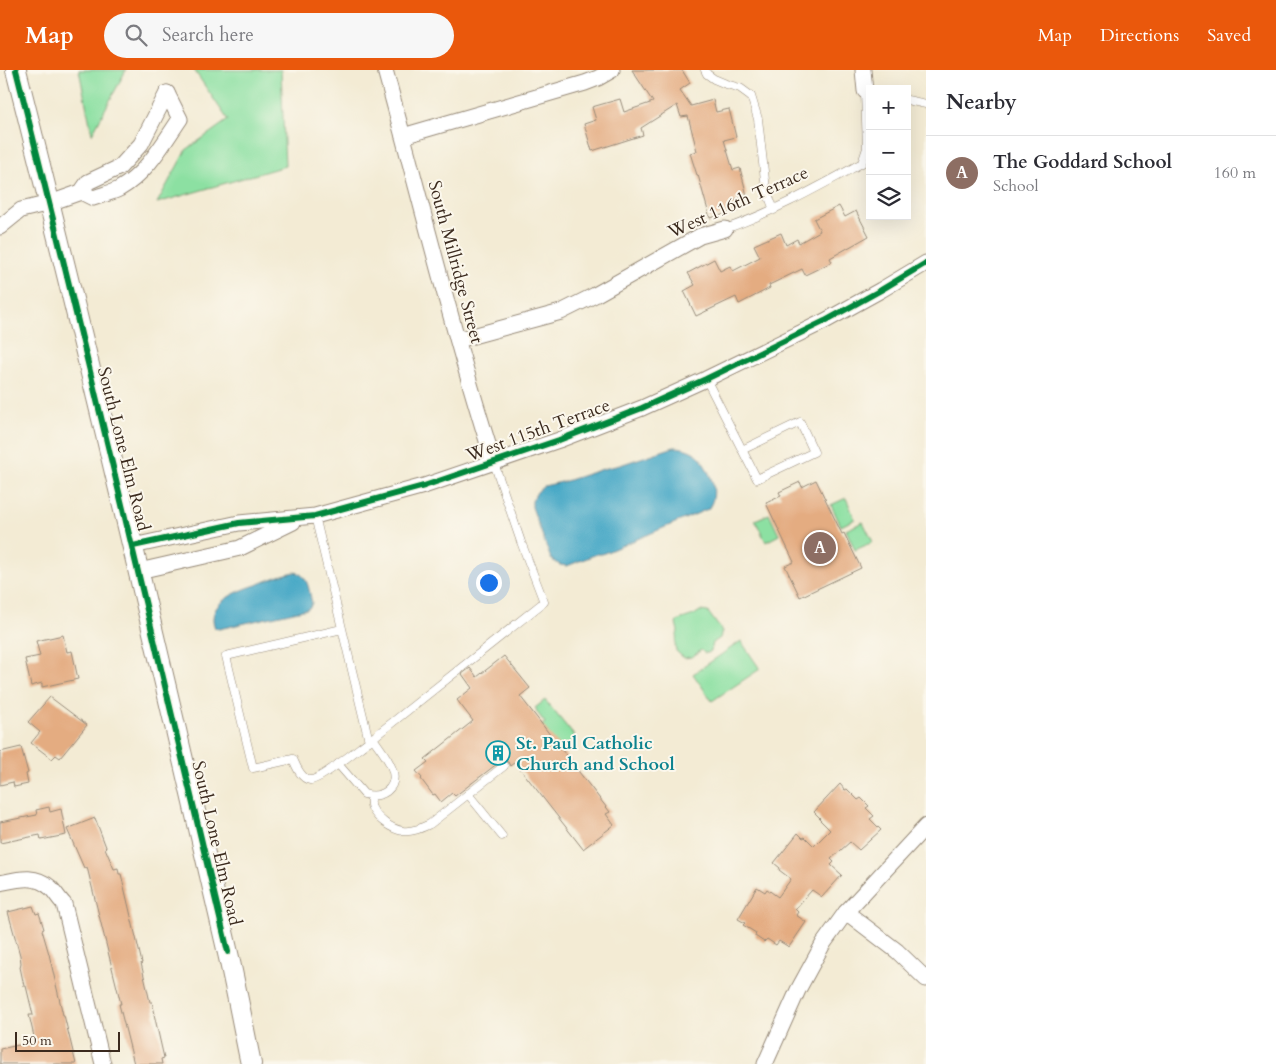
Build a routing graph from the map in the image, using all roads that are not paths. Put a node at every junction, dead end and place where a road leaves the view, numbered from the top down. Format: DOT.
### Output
graph roads {
  1 [pos="16,70"];
  2 [pos="385,70"];
  3 [pos="612,70"];
  4 [pos="705,70"];
  5 [pos="863,70"];
  6 [pos="866,86"];
  7 [pos="911,101"];
  8 [pos="926,104"];
  9 [pos="867,130"];
  10 [pos="403,136"];
  11 [pos="80,192"];
  12 [pos="50,203"];
  13 [pos="774,210"];
  14 [pos="0,227"];
  15 [pos="725,229"];
  16 [pos="926,264"];
  17 [pos="458,340"];
  18 [pos="706,380"];
  19 [pos="742,450"];
  20 [pos="494,463"];
  21 [pos="308,518"];
  22 [pos="133,546"];
  23 [pos="138,571"];
  24 [pos="342,629"];
  25 [pos="371,739"];
  26 [pos="338,764"];
  27 [pos="504,766"];
  28 [pos="468,794"];
  29 [pos="371,796"];
  30 [pos="926,826"];
  31 [pos="502,836"];
  32 [pos="0,883"];
  33 [pos="846,912"];
  34 [pos="926,978"];
  35 [pos="103,1064"];
  36 [pos="251,1064"];
  37 [pos="765,1064"];
  1 -- 12 [label="street, South Lone Elm Road"];
  2 -- 10 [label="street, South Millridge Street"];
  3 -- 10 [label="street"];
  4 -- 13 [label="lane"];
  5 -- 6 [label="street, West 116th Terrace"];
  7 -- 8 [label="lane"];
  9 -- 13 [label="lane, West 116th Terrace"];
  10 -- 17 [label="street, South Millridge Street"];
  11 -- 11 [label="street"];
  11 -- 12 [label="street"];
  12 -- 14 [label="street"];
  12 -- 22 [label="street, South Lone Elm Road"];
  13 -- 15 [label="lane, West 116th Terrace"];
  15 -- 17 [label="street, West 116th Terrace"];
  16 -- 18 [label="street, West 115th Terrace"];
  17 -- 20 [label="street, South Millridge Street"];
  18 -- 19 [label="lane"];
  18 -- 20 [label="street, West 115th Terrace"];
  19 -- 19 [label="lane"];
  20 -- 21 [label="street, West 115th Terrace"];
  20 -- 25 [label="lane"];
  21 -- 22 [label="street, West 115th Terrace"];
  21 -- 23 [label="street, West 115th Terrace"];
  21 -- 24 [label="lane"];
  22 -- 23 [label="street, South Lone Elm Road"];
  23 -- 36 [label="street, South Lone Elm Road"];
  24 -- 25 [label="lane"];
  24 -- 26 [label="lane"];
  25 -- 26 [label="lane"];
  25 -- 29 [label="lane"];
  26 -- 29 [label="lane"];
  27 -- 28 [label="lane"];
  28 -- 29 [label="lane"];
  28 -- 31 [label="lane"];
  30 -- 33 [label="street"];
  32 -- 35 [label="street"];
  33 -- 34 [label="street"];
  33 -- 37 [label="street"];
}
